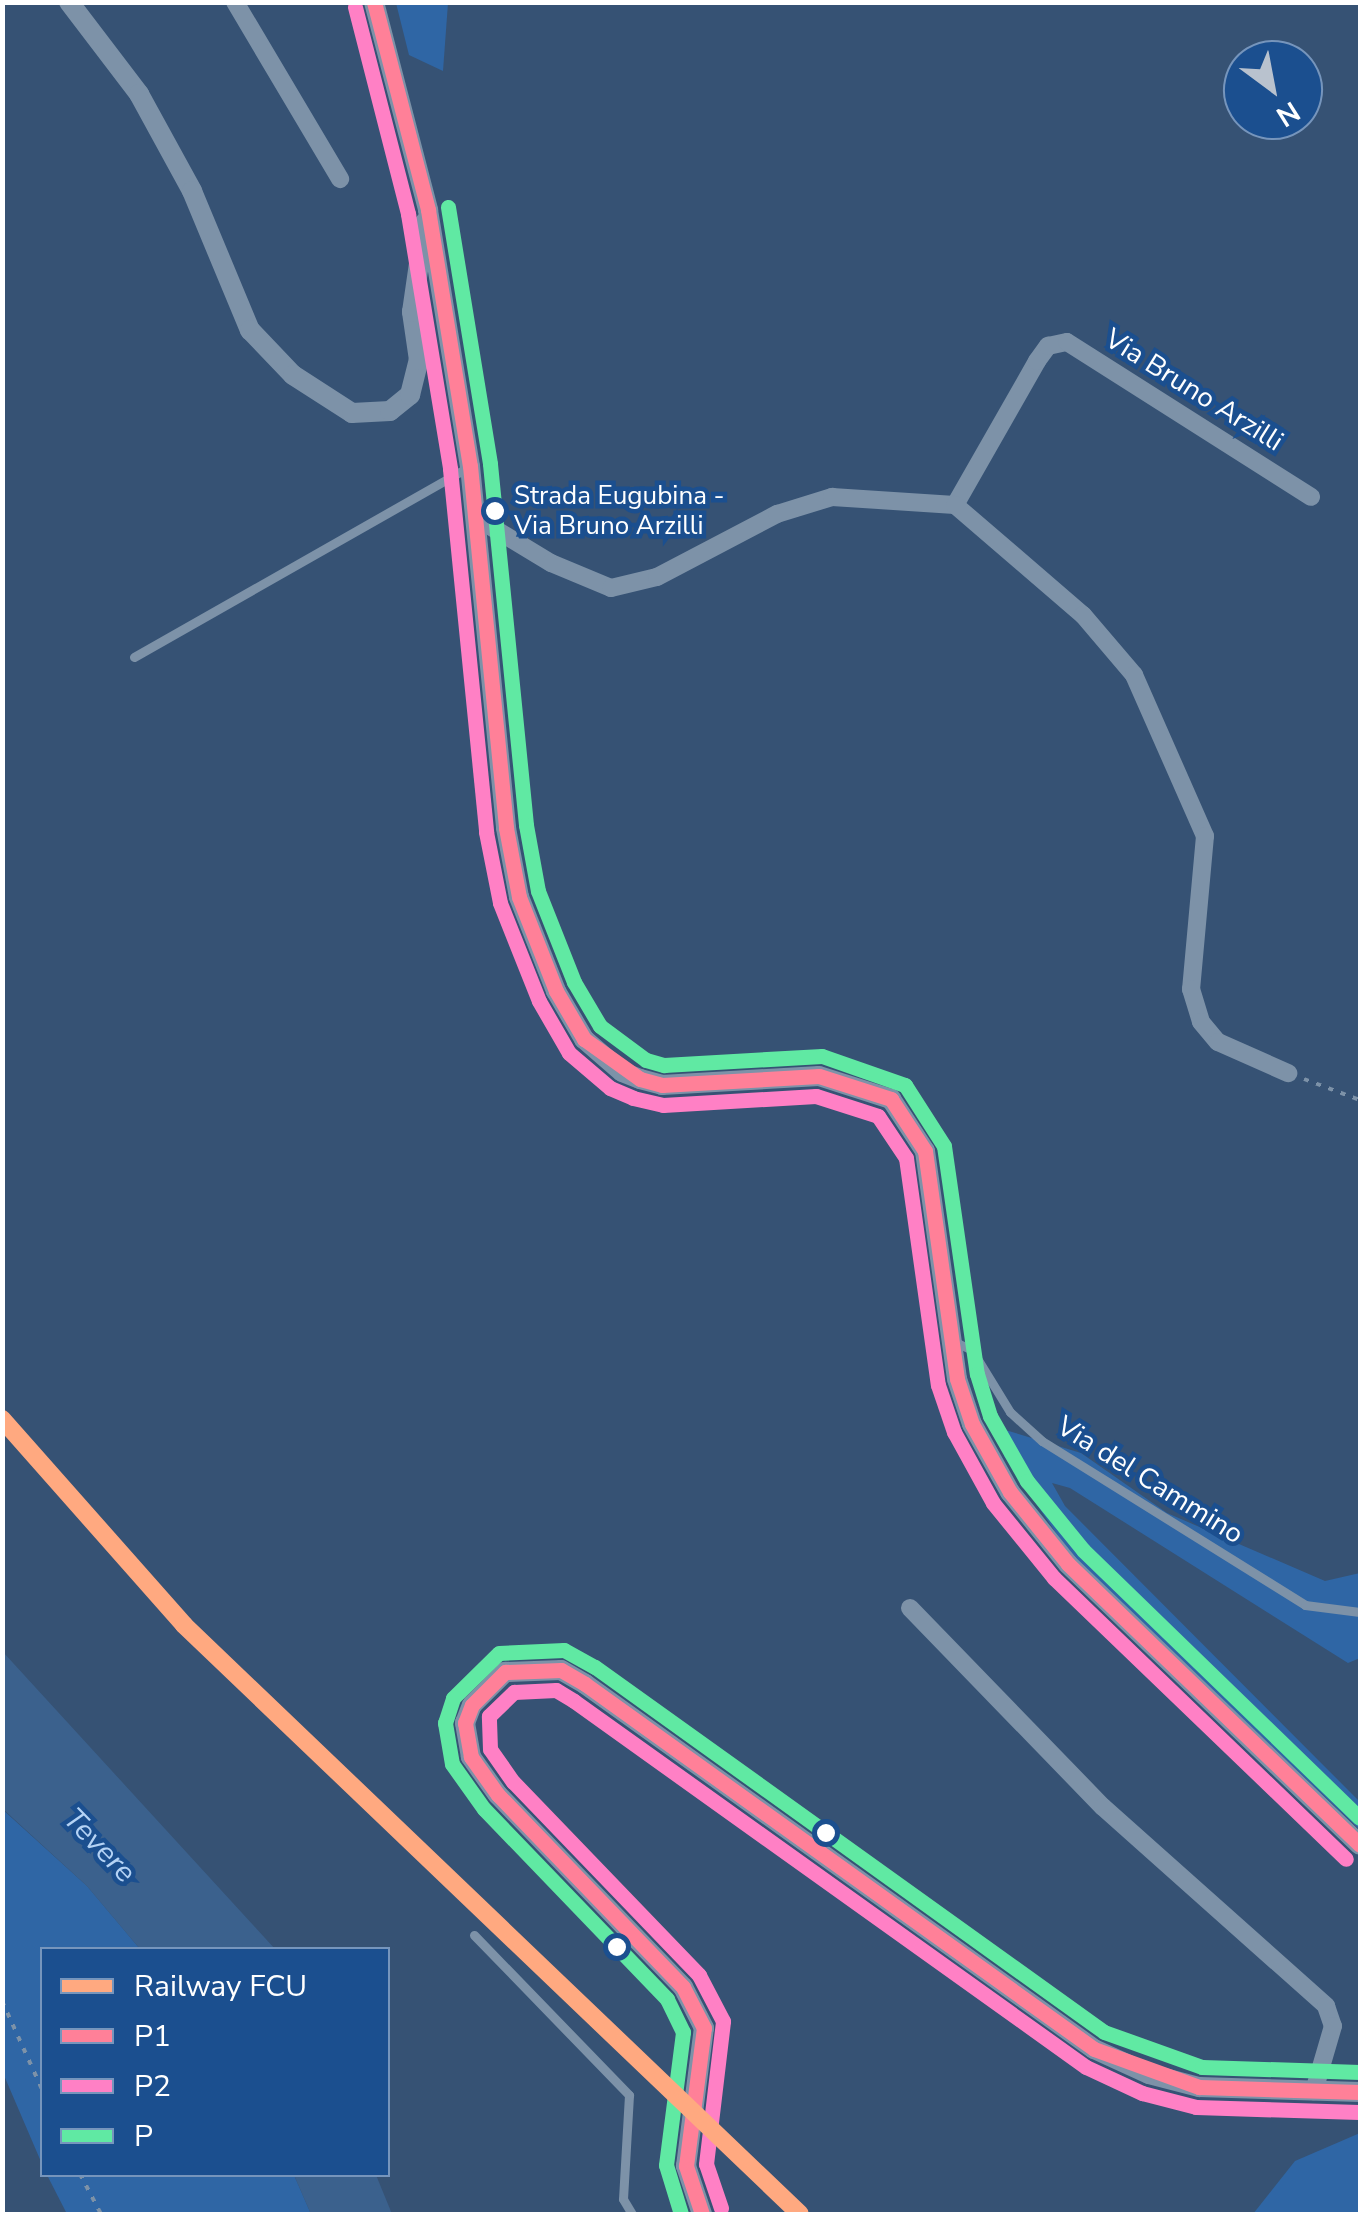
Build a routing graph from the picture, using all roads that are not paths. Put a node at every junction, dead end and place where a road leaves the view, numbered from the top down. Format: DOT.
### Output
graph roads {
  1 [pos="70,2"];
  2 [pos="235,2"];
  3 [pos="374,2"];
  4 [pos="340,179"];
  5 [pos="428,210"];
  6 [pos="470,466"];
  7 [pos="1310,497"];
  8 [pos="955,504"];
  9 [pos="474,518"];
  10 [pos="134,656"];
  11 [pos="1288,1073"];
  12 [pos="949,1342"];
  13 [pos="910,1608"];
  14 [pos="1360,1612"];
  15 [pos="1360,1845"];
  16 [pos="474,1935"];
  17 [pos="1314,2091"];
  18 [pos="1360,2092"];
  19 [pos="632,2214"];
  20 [pos="702,2214"];
  1 -- 5 [label="street"];
  2 -- 4 [label="street"];
  3 -- 5 [label="street"];
  5 -- 6 [label="street"];
  6 -- 9 [label="street"];
  6 -- 10 [label="lane"];
  7 -- 8 [label="street, Via Bruno Arzilli"];
  8 -- 9 [label="street"];
  8 -- 11 [label="street"];
  9 -- 12 [label="street"];
  12 -- 14 [label="lane, Via del Cammino"];
  12 -- 15 [label="street"];
  13 -- 17 [label="street"];
  16 -- 19 [label="lane"];
  17 -- 18 [label="street"];
  17 -- 20 [label="street"];
}
